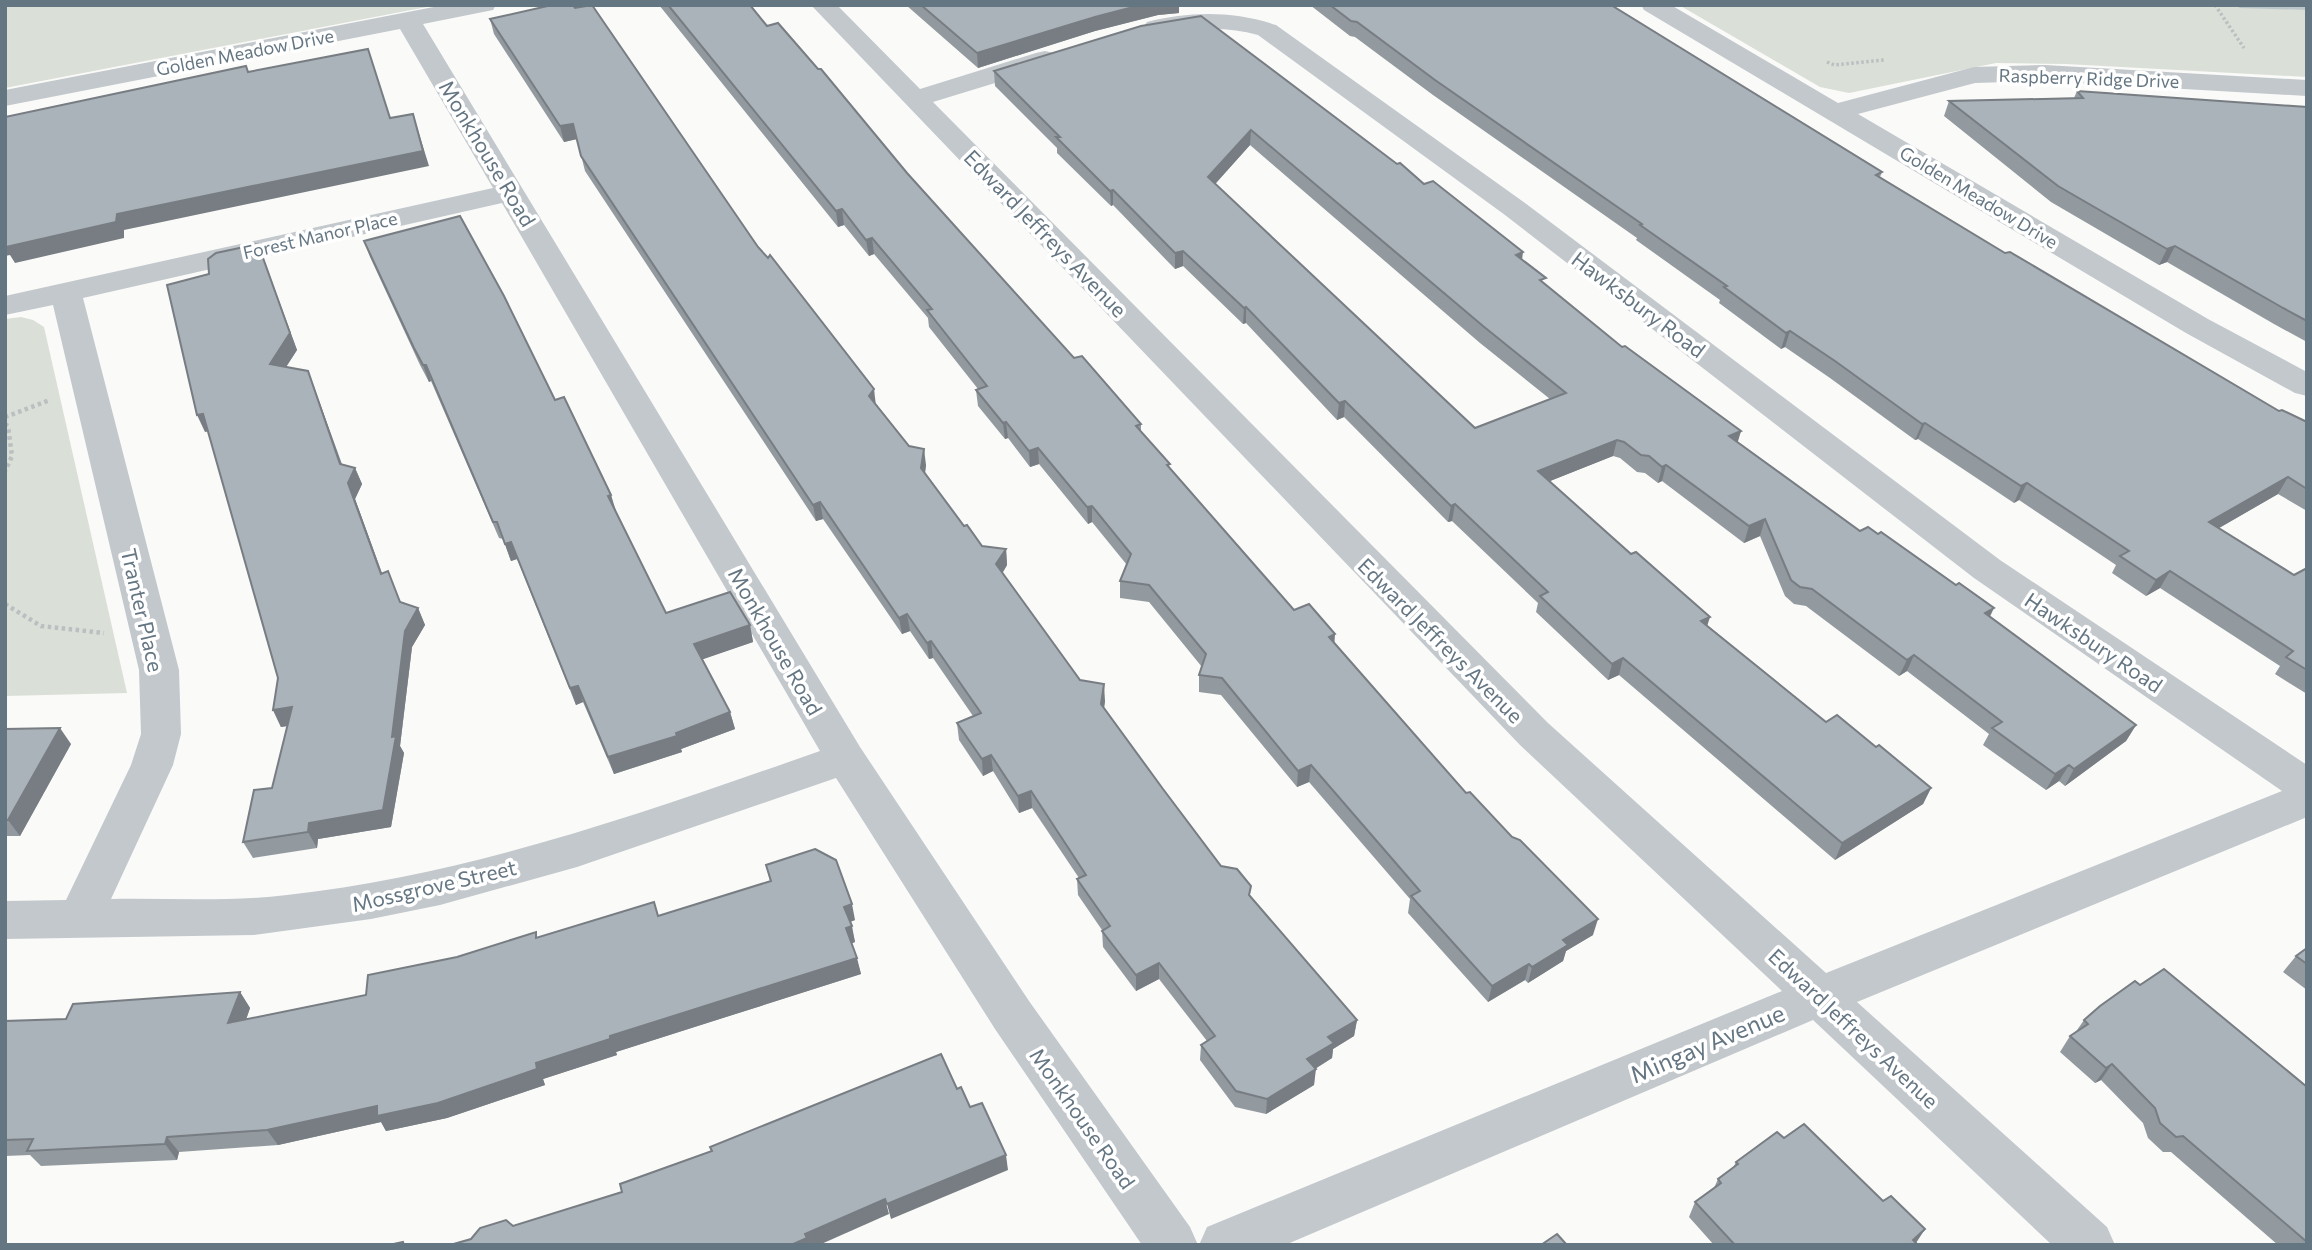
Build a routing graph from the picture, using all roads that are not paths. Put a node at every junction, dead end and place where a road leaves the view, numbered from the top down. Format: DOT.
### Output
graph roads {
  1 [pos="484,5"];
  2 [pos="823,5"];
  3 [pos="1653,5"];
  4 [pos="408,20"];
  5 [pos="1122,35"];
  6 [pos="1071,51"];
  7 [pos="2307,88"];
  8 [pos="5,98"];
  9 [pos="916,99"];
  10 [pos="1834,112"];
  11 [pos="512,192"];
  12 [pos="66,292"];
  13 [pos="5,306"];
  14 [pos="2307,387"];
  15 [pos="845,758"];
  16 [pos="2307,787"];
  17 [pos="2307,799"];
  18 [pos="80,918"];
  19 [pos="5,920"];
  20 [pos="1820,996"];
  21 [pos="1172,1245"];
  22 [pos="1225,1245"];
  23 [pos="2089,1245"];
  1 -- 4 [label="street, Golden Meadow Drive"];
  2 -- 9 [label="street, Edward Jeffreys Avenue"];
  3 -- 10 [label="street, Golden Meadow Drive"];
  4 -- 8 [label="street, Golden Meadow Drive"];
  4 -- 11 [label="street, Monkhouse Road"];
  5 -- 16 [label="street, Hawksbury Road"];
  6 -- 9 [label="street"];
  7 -- 10 [label="street, Raspberry Ridge Drive"];
  9 -- 20 [label="street, Edward Jeffreys Avenue"];
  10 -- 14 [label="street, Golden Meadow Drive"];
  11 -- 12 [label="street, Forest Manor Place"];
  11 -- 15 [label="street, Monkhouse Road"];
  12 -- 13 [label="street, Forest Manor Place"];
  12 -- 18 [label="street, Tranter Place"];
  15 -- 18 [label="street, Mossgrove Street"];
  15 -- 21 [label="street, Monkhouse Road"];
  17 -- 20 [label="street, Mingay Avenue"];
  18 -- 19 [label="street, Mossgrove Street"];
  20 -- 22 [label="street, Mingay Avenue"];
  20 -- 23 [label="street, Edward Jeffreys Avenue"];
}
